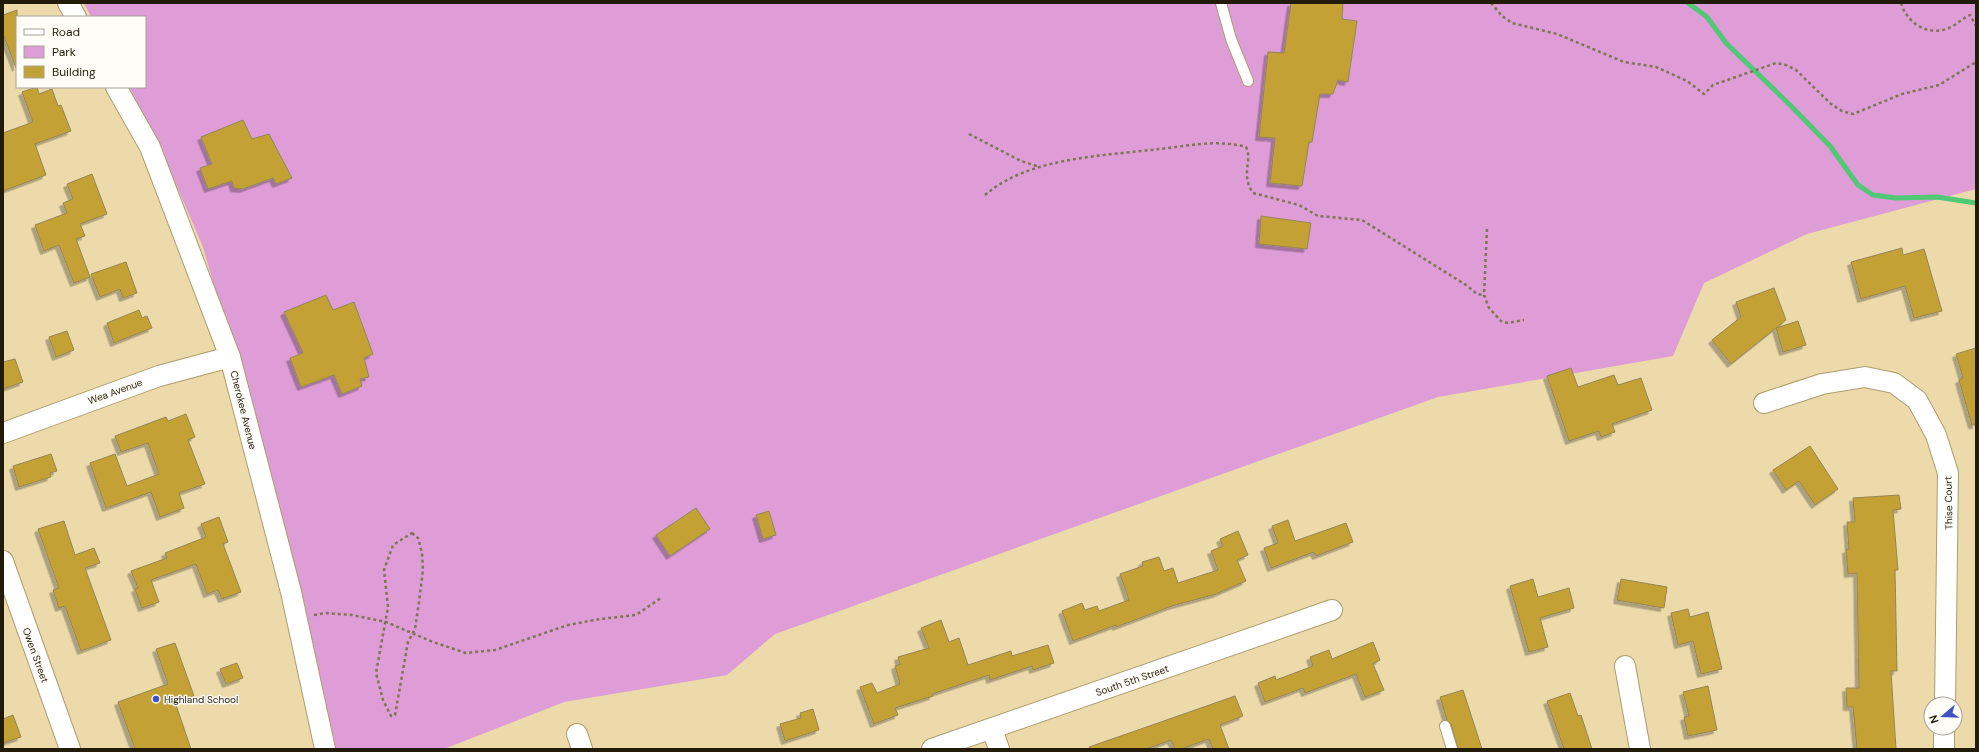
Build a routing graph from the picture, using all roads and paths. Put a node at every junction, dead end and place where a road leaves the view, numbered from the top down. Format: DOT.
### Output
graph roads {
  1 [pos="68,3"];
  2 [pos="1220,3"];
  3 [pos="1491,3"];
  4 [pos="1901,3"];
  5 [pos="75,16"];
  6 [pos="1976,26"];
  7 [pos="1976,62"];
  8 [pos="1248,81"];
  9 [pos="117,88"];
  10 [pos="969,134"];
  11 [pos="1042,167"];
  12 [pos="985,195"];
  13 [pos="1487,229"];
  14 [pos="1484,295"];
  15 [pos="1524,320"];
  16 [pos="230,357"];
  17 [pos="1764,403"];
  18 [pos="3,433"];
  19 [pos="3,561"];
  20 [pos="661,598"];
  21 [pos="1332,610"];
  22 [pos="297,619"];
  23 [pos="386,622"];
  24 [pos="413,633"];
  25 [pos="1625,666"];
  26 [pos="1945,696"];
  27 [pos="1445,726"];
  28 [pos="992,729"];
  29 [pos="1944,736"];
  30 [pos="70,749"];
  31 [pos="325,749"];
  32 [pos="932,749"];
  33 [pos="999,749"];
  34 [pos="1452,749"];
  35 [pos="1640,749"];
  36 [pos="1944,749"];
  1 -- 5 [label="street"];
  2 -- 8 [label="lane"];
  3 -- 7 [label="path"];
  4 -- 6 [label="path"];
  9 -- 16 [label="street, Cherokee Avenue"];
  10 -- 11 [label="path"];
  11 -- 12 [label="path"];
  11 -- 14 [label="path"];
  13 -- 14 [label="path"];
  14 -- 15 [label="path"];
  16 -- 18 [label="street, Wea Avenue"];
  16 -- 22 [label="street, Cherokee Avenue"];
  17 -- 26 [label="street, Thise Court"];
  19 -- 30 [label="street, Owen Street"];
  20 -- 24 [label="path"];
  21 -- 28 [label="street, South 5th Street"];
  22 -- 23 [label="path"];
  22 -- 31 [label="street, Cherokee Avenue"];
  23 -- 24 [label="path"];
  23 -- 24 [label="path"];
  23 -- 24 [label="path"];
  25 -- 35 [label="street"];
  27 -- 34 [label="lane"];
  28 -- 32 [label="street, South 5th Street"];
  28 -- 33 [label="street"];
  29 -- 36 [label="street"];
}
